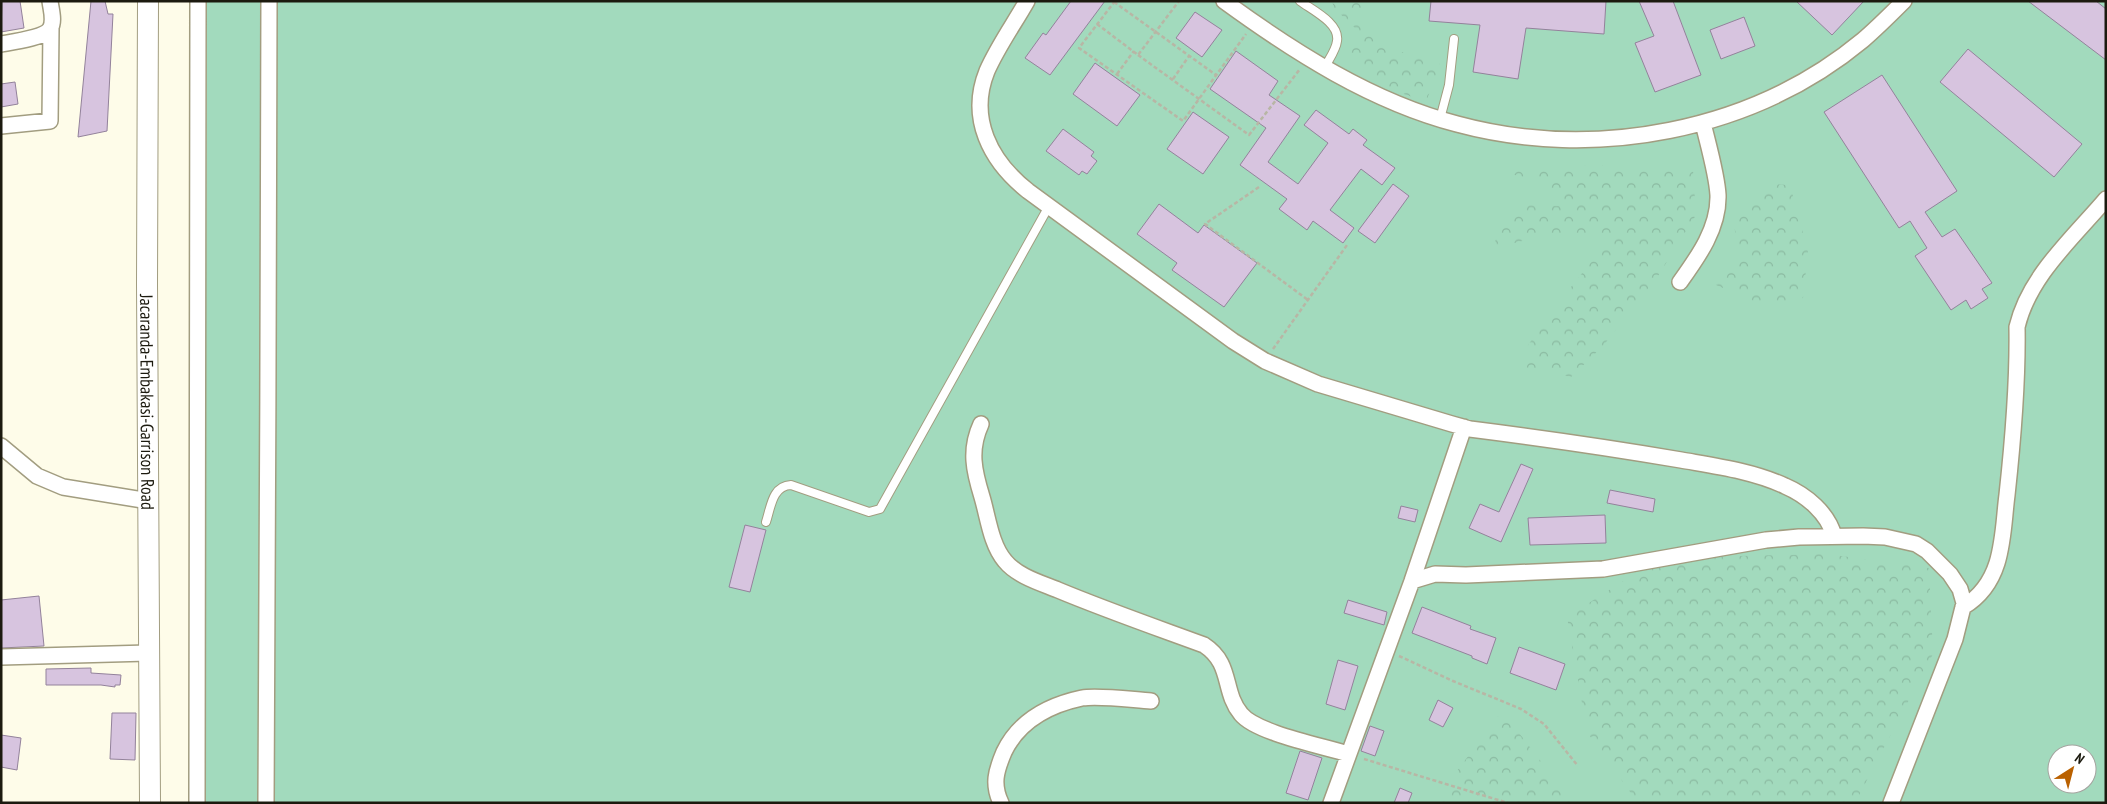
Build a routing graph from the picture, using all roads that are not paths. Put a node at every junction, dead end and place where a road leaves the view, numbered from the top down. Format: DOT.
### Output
graph roads {
  1 [pos="50,1"];
  2 [pos="148,1"];
  3 [pos="198,1"];
  4 [pos="269,1"];
  5 [pos="1028,1"];
  6 [pos="1224,1"];
  7 [pos="1300,1"];
  8 [pos="1904,1"];
  9 [pos="51,28"];
  10 [pos="1454,40"];
  11 [pos="1,44"];
  12 [pos="1326,67"];
  13 [pos="1440,119"];
  14 [pos="1704,123"];
  15 [pos="1,126"];
  16 [pos="2106,199"];
  17 [pos="1049,206"];
  18 [pos="1680,282"];
  19 [pos="981,424"];
  20 [pos="1464,427"];
  21 [pos="1,446"];
  22 [pos="149,500"];
  23 [pos="766,522"];
  24 [pos="1834,536"];
  25 [pos="1412,581"];
  26 [pos="1963,607"];
  27 [pos="148,653"];
  28 [pos="1,657"];
  29 [pos="1151,701"];
  30 [pos="1348,754"];
  31 [pos="150,803"];
  32 [pos="197,803"];
  33 [pos="266,803"];
  34 [pos="1001,803"];
  35 [pos="1331,803"];
  36 [pos="1891,803"];
  1 -- 9 [label="street"];
  2 -- 22 [label="street, Jacaranda-Embakasi-Garrison Road"];
  3 -- 32 [label="street"];
  4 -- 33 [label="street"];
  5 -- 17 [label="street"];
  6 -- 12 [label="street"];
  7 -- 12 [label="lane"];
  8 -- 14 [label="street"];
  9 -- 11 [label="street"];
  9 -- 15 [label="street"];
  10 -- 13 [label="lane"];
  12 -- 13 [label="street"];
  13 -- 14 [label="street"];
  14 -- 18 [label="street"];
  16 -- 26 [label="street"];
  17 -- 20 [label="street"];
  17 -- 23 [label="lane"];
  19 -- 30 [label="street"];
  20 -- 24 [label="street"];
  20 -- 25 [label="street"];
  21 -- 22 [label="street"];
  22 -- 27 [label="street, Jacaranda-Embakasi-Garrison Road"];
  24 -- 25 [label="street"];
  24 -- 26 [label="street"];
  25 -- 30 [label="street"];
  26 -- 36 [label="street"];
  27 -- 28 [label="street"];
  27 -- 31 [label="street, Jacaranda-Embakasi-Garrison Road"];
  29 -- 34 [label="street"];
  30 -- 35 [label="street"];
}
